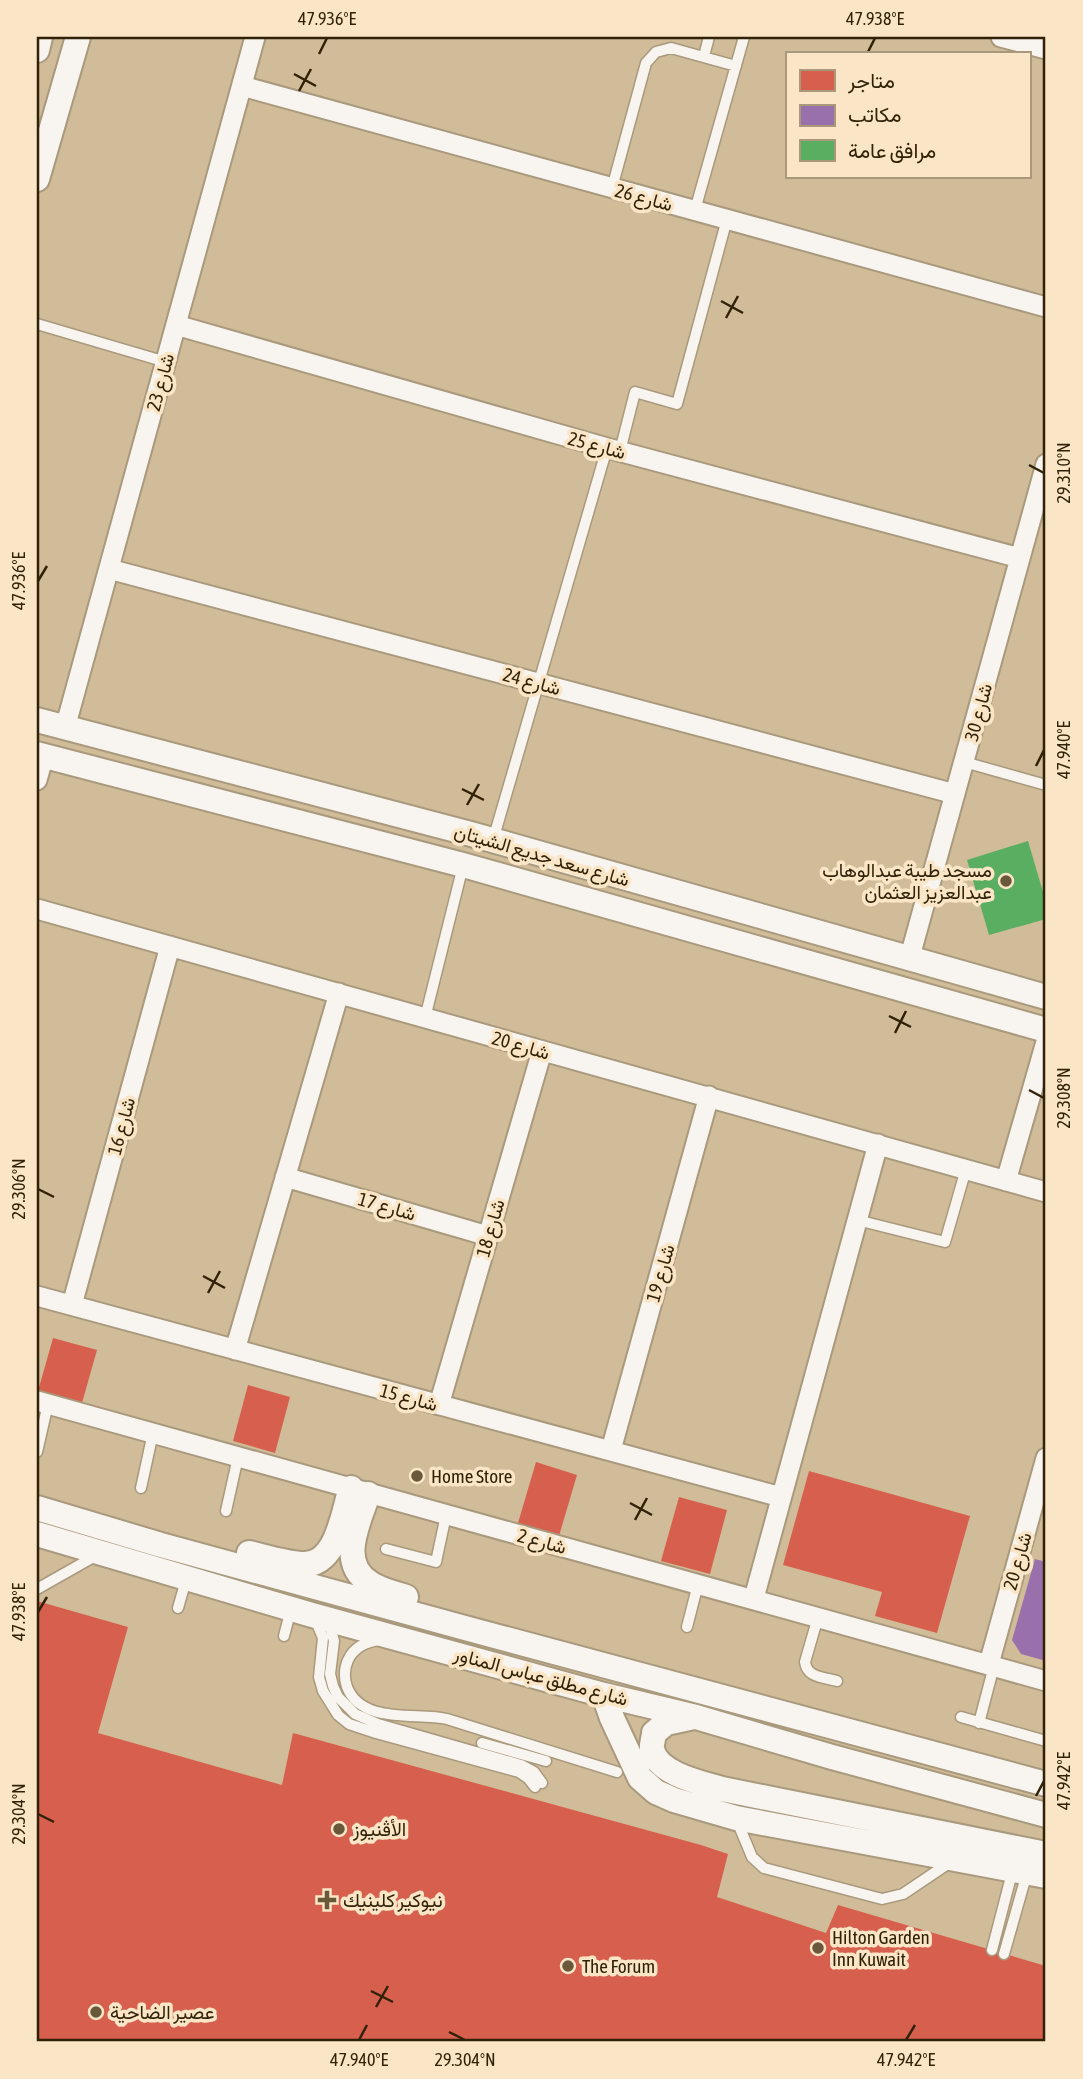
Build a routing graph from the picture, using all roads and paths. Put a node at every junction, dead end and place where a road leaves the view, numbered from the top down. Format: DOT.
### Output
graph roads {
  1 [pos="78,37"];
  2 [pos="255,37"];
  3 [pos="709,37"];
  4 [pos="744,37"];
  5 [pos="1002,37"];
  6 [pos="1046,49"];
  7 [pos="704,56"];
  8 [pos="736,66"];
  9 [pos="242,86"];
  10 [pos="37,179"];
  11 [pos="611,188"];
  12 [pos="695,210"];
  13 [pos="727,219"];
  14 [pos="1046,307"];
  15 [pos="37,324"];
  16 [pos="176,325"];
  17 [pos="166,362"];
  18 [pos="613,450"];
  19 [pos="1046,464"];
  20 [pos="1020,558"];
  21 [pos="109,569"];
  22 [pos="538,683"];
  23 [pos="37,720"];
  24 [pos="65,728"];
  25 [pos="40,755"];
  26 [pos="964,762"];
  27 [pos="37,780"];
  28 [pos="1046,785"];
  29 [pos="955,794"];
  30 [pos="482,837"];
  31 [pos="524,850"];
  32 [pos="463,865"];
  33 [pos="515,880"];
  34 [pos="37,909"];
  35 [pos="170,946"];
  36 [pos="909,960"];
  37 [pos="339,993"];
  38 [pos="1046,997"];
  39 [pos="425,1018"];
  40 [pos="1046,1030"];
  41 [pos="1046,1042"];
  42 [pos="542,1051"];
  43 [pos="709,1096"];
  44 [pos="878,1144"];
  45 [pos="966,1169"];
  46 [pos="285,1177"];
  47 [pos="1006,1181"];
  48 [pos="1046,1192"];
  49 [pos="857,1220"];
  50 [pos="488,1236"];
  51 [pos="37,1296"];
  52 [pos="72,1306"];
  53 [pos="235,1350"];
  54 [pos="42,1402"];
  55 [pos="439,1405"];
  56 [pos="153,1433"];
  57 [pos="611,1450"];
  58 [pos="37,1452"];
  59 [pos="238,1457"];
  60 [pos="1046,1458"];
  61 [pos="141,1488"];
  62 [pos="359,1491"];
  63 [pos="781,1497"];
  64 [pos="37,1508"];
  65 [pos="226,1511"];
  66 [pos="446,1515"];
  67 [pos="37,1534"];
  68 [pos="161,1545"];
  69 [pos="386,1549"];
  70 [pos="100,1553"];
  71 [pos="186,1580"];
  72 [pos="698,1583"];
  73 [pos="37,1588"];
  74 [pos="754,1598"];
  75 [pos="178,1608"];
  76 [pos="310,1614"];
  77 [pos="818,1616"];
  78 [pos="687,1627"];
  79 [pos="465,1628"];
  80 [pos="284,1636"];
  81 [pos="425,1644"];
  82 [pos="992,1665"];
  83 [pos="837,1681"];
  84 [pos="1046,1681"];
  85 [pos="604,1695"];
  86 [pos="696,1717"];
  87 [pos="961,1717"];
  88 [pos="979,1723"];
  89 [pos="1046,1741"];
  90 [pos="482,1744"];
  91 [pos="559,1754"];
  92 [pos="546,1761"];
  93 [pos="617,1772"];
  94 [pos="539,1782"];
  95 [pos="1046,1784"];
  96 [pos="740,1793"];
  97 [pos="1046,1815"];
  98 [pos="736,1818"];
  99 [pos="962,1840"];
  100 [pos="1030,1861"];
  101 [pos="992,1950"];
  102 [pos="1004,1954"];
  1 -- 10 [label="street"];
  2 -- 9 [label="street, شارع 23"];
  3 -- 7 [label="lane"];
  4 -- 8 [label="lane"];
  5 -- 6 [label="street"];
  7 -- 8 [label="lane"];
  7 -- 11 [label="lane"];
  8 -- 12 [label="lane"];
  9 -- 11 [label="street, شارع 26"];
  9 -- 16 [label="street, شارع 23"];
  11 -- 12 [label="street, شارع 26"];
  12 -- 13 [label="street, شارع 26"];
  13 -- 14 [label="street, شارع 26"];
  13 -- 18 [label="lane"];
  15 -- 17 [label="lane"];
  16 -- 17 [label="street, شارع 23"];
  16 -- 18 [label="street, شارع 25"];
  17 -- 21 [label="street, شارع 23"];
  18 -- 20 [label="street, شارع 25"];
  18 -- 22 [label="lane"];
  19 -- 20 [label="street, شارع 30"];
  20 -- 26 [label="street, شارع 30"];
  21 -- 22 [label="street, شارع 24"];
  21 -- 24 [label="street, شارع 23"];
  22 -- 29 [label="street, شارع 24"];
  22 -- 30 [label="lane"];
  23 -- 24 [label="street, شارع سعد جديع الشيتان"];
  24 -- 30 [label="street, شارع سعد جديع الشيتان"];
  25 -- 27 [label="street"];
  25 -- 32 [label="street, شارع سعد جديع الشيتان"];
  26 -- 28 [label="lane"];
  26 -- 29 [label="street, شارع 30"];
  29 -- 36 [label="street, شارع 30"];
  30 -- 31 [label="street, شارع سعد جديع الشيتان"];
  30 -- 32 [label="street"];
  31 -- 33 [label="street"];
  31 -- 36 [label="street, شارع سعد جديع الشيتان"];
  32 -- 33 [label="street, شارع سعد جديع الشيتان"];
  32 -- 39 [label="lane"];
  33 -- 40 [label="street, شارع سعد جديع الشيتان"];
  34 -- 35 [label="street, شارع 20"];
  35 -- 37 [label="street, شارع 20"];
  35 -- 52 [label="street, شارع 16"];
  36 -- 38 [label="street, شارع سعد جديع الشيتان"];
  37 -- 39 [label="street, شارع 20"];
  37 -- 46 [label="street"];
  39 -- 42 [label="street, شارع 20"];
  41 -- 47 [label="street"];
  42 -- 43 [label="street, شارع 20"];
  42 -- 50 [label="street, شارع 18"];
  43 -- 44 [label="street, شارع 20"];
  43 -- 57 [label="street, شارع 19"];
  44 -- 45 [label="street, شارع 20"];
  44 -- 49 [label="street"];
  45 -- 47 [label="street, شارع 20"];
  45 -- 49 [label="lane"];
  46 -- 50 [label="street, شارع 17"];
  46 -- 53 [label="street"];
  47 -- 48 [label="street, شارع 20"];
  49 -- 63 [label="street"];
  50 -- 55 [label="street, شارع 18"];
  51 -- 52 [label="street, شارع 15"];
  52 -- 53 [label="street, شارع 15"];
  53 -- 55 [label="street, شارع 15"];
  54 -- 56 [label="street, شارع 2"];
  54 -- 58 [label="lane"];
  55 -- 57 [label="street, شارع 15"];
  56 -- 59 [label="street, شارع 2"];
  56 -- 61 [label="lane"];
  57 -- 63 [label="street, شارع 15"];
  59 -- 62 [label="street, شارع 2"];
  59 -- 65 [label="lane"];
  60 -- 82 [label="street, شارع 20"];
  62 -- 66 [label="street, شارع 2"];
  62 -- 68 [label="street"];
  62 -- 79 [label="street"];
  63 -- 74 [label="street"];
  64 -- 68 [label="street, شارع مطلق عباس المناور"];
  66 -- 69 [label="lane"];
  66 -- 72 [label="street, شارع 2"];
  67 -- 70 [label="street, شارع مطلق عباس المناور"];
  68 -- 79 [label="street, شارع مطلق عباس المناور"];
  70 -- 71 [label="street, شارع مطلق عباس المناور"];
  70 -- 73 [label="lane"];
  71 -- 75 [label="lane"];
  71 -- 76 [label="street, شارع مطلق عباس المناور"];
  72 -- 74 [label="street, شارع 2"];
  72 -- 78 [label="lane"];
  74 -- 77 [label="street, شارع 2"];
  76 -- 80 [label="lane"];
  76 -- 81 [label="street, شارع مطلق عباس المناور"];
  76 -- 94 [label="lane"];
  76 -- 94 [label="lane"];
  77 -- 82 [label="street, شارع 2"];
  77 -- 83 [label="lane"];
  79 -- 95 [label="street, شارع مطلق عباس المناور"];
  81 -- 85 [label="street, شارع مطلق عباس المناور"];
  81 -- 91 [label="lane"];
  82 -- 84 [label="street, شارع 2"];
  82 -- 88 [label="lane"];
  85 -- 86 [label="street, شارع مطلق عباس المناور"];
  85 -- 98 [label="street"];
  86 -- 96 [label="street"];
  86 -- 97 [label="street, شارع مطلق عباس المناور"];
  87 -- 88 [label="lane"];
  88 -- 89 [label="lane"];
  90 -- 92 [label="lane"];
  91 -- 92 [label="lane"];
  91 -- 93 [label="lane"];
  92 -- 94 [label="lane"];
  96 -- 98 [label="street"];
  96 -- 99 [label="street"];
  98 -- 99 [label="street"];
  98 -- 99 [label="lane"];
  99 -- 100 [label="street"];
  100 -- 101 [label="lane"];
  100 -- 102 [label="lane"];
}
